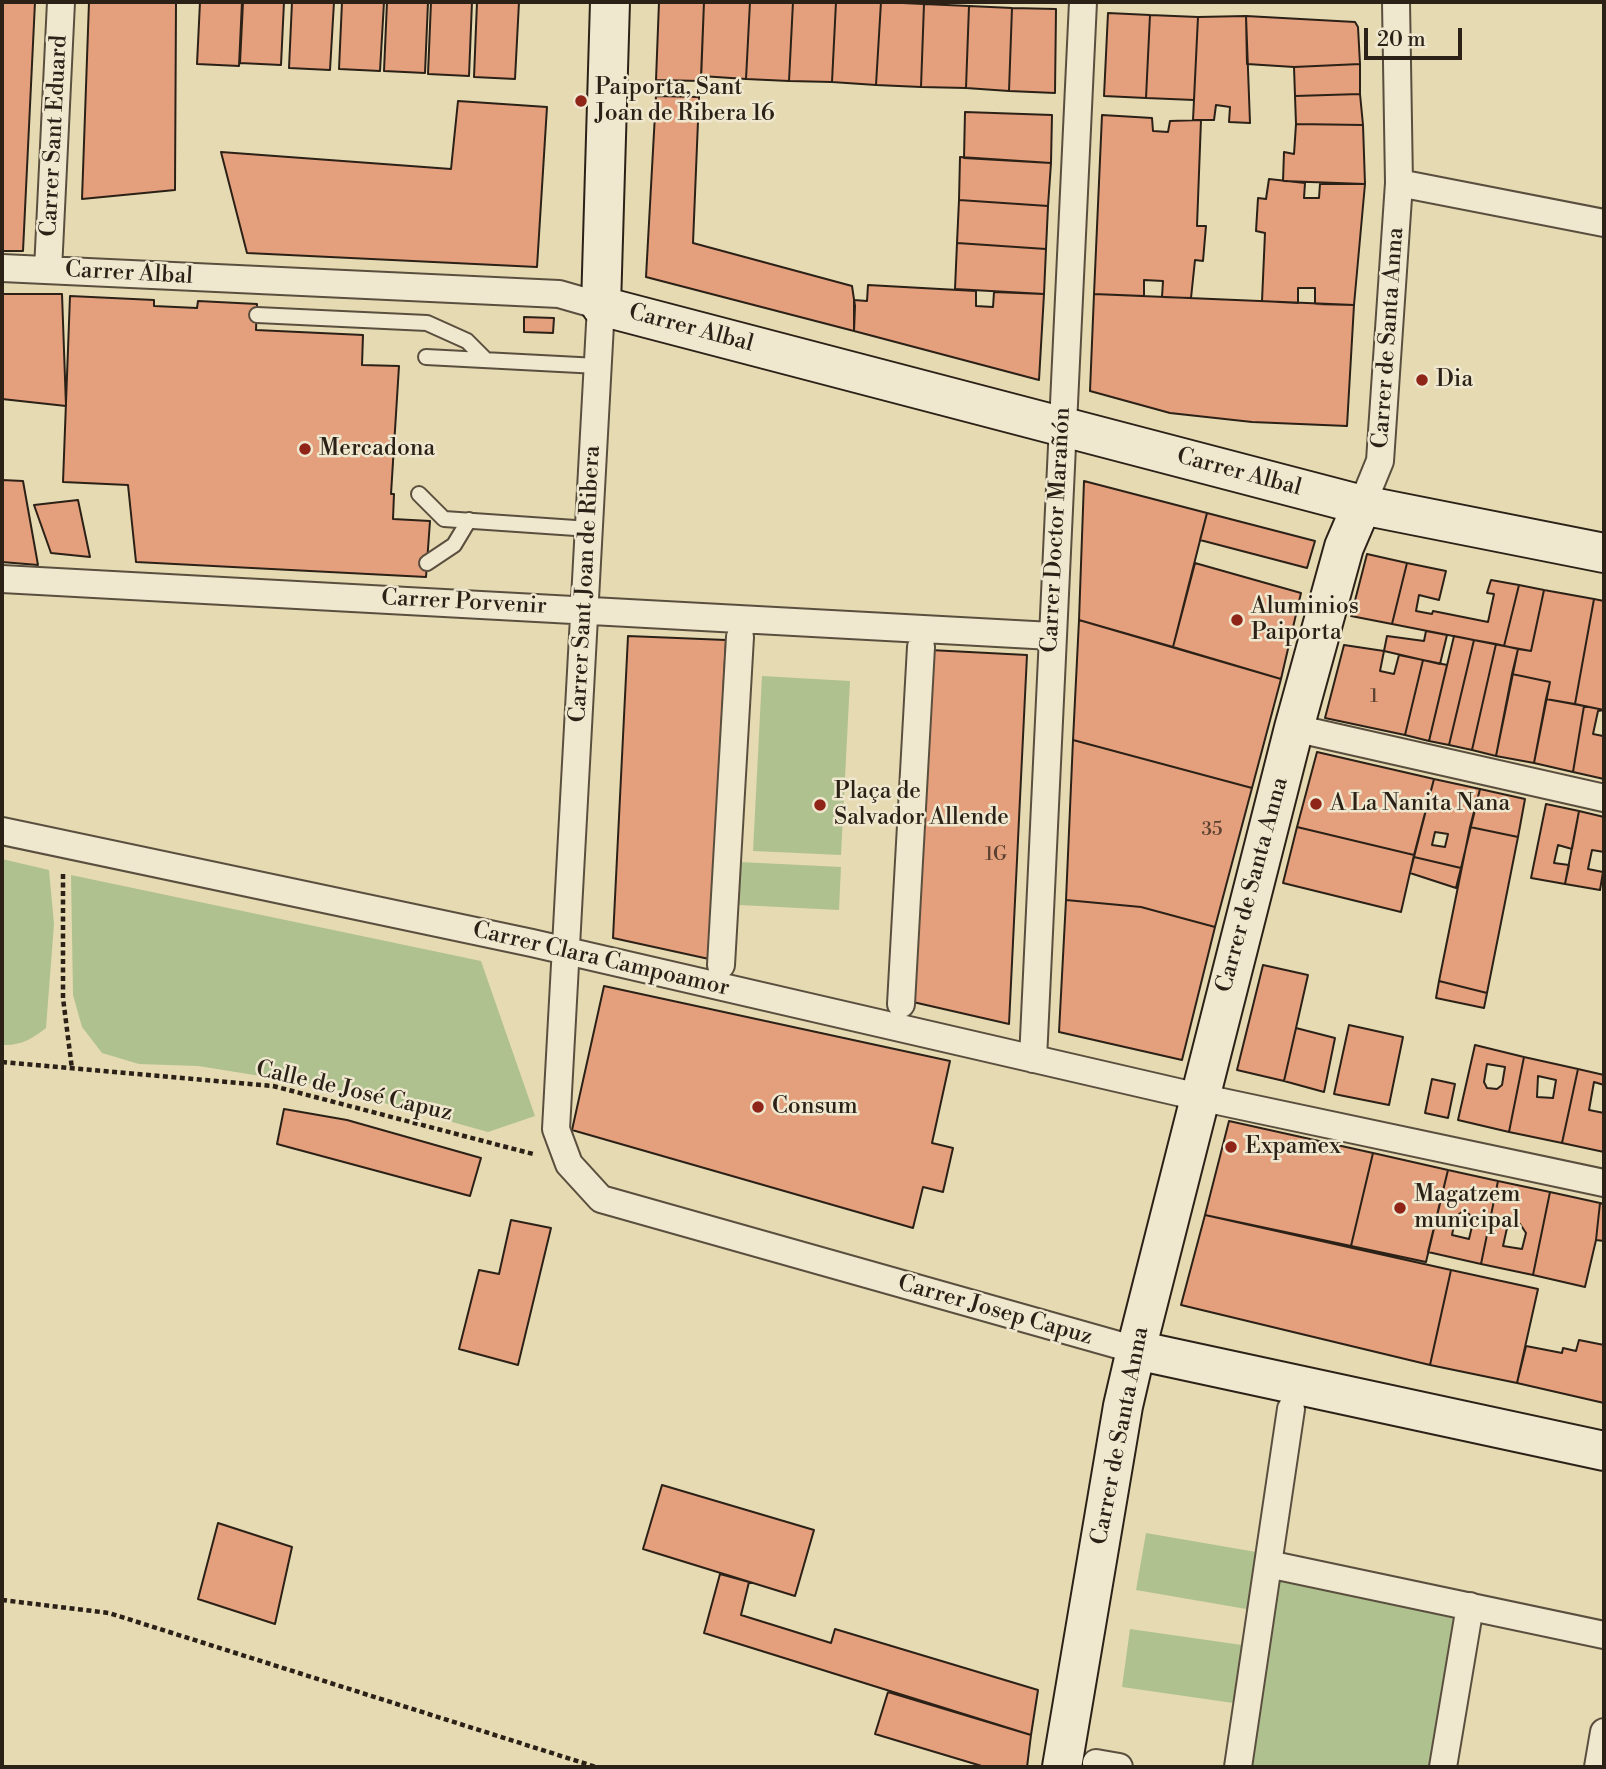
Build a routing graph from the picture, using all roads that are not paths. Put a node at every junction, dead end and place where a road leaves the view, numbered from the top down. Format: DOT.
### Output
graph roads {
  1 [pos="61,2"];
  2 [pos="610,2"];
  3 [pos="1083,2"];
  4 [pos="1396,2"];
  5 [pos="1399,183"];
  6 [pos="1604,223"];
  7 [pos="2,268"];
  8 [pos="48,270"];
  9 [pos="601,306"];
  10 [pos="257,315"];
  11 [pos="426,357"];
  12 [pos="486,360"];
  13 [pos="598,366"];
  14 [pos="1061,426"];
  15 [pos="419,495"];
  16 [pos="1362,505"];
  17 [pos="470,520"];
  18 [pos="590,529"];
  19 [pos="1604,552"];
  20 [pos="427,563"];
  21 [pos="2,579"];
  22 [pos="586,610"];
  23 [pos="1052,636"];
  24 [pos="740,637"];
  25 [pos="921,647"];
  26 [pos="1294,729"];
  27 [pos="1604,798"];
  28 [pos="2,831"];
  29 [pos="565,951"];
  30 [pos="721,965"];
  31 [pos="901,1004"];
  32 [pos="1033,1059"];
  33 [pos="1199,1097"];
  34 [pos="569,1164"];
  35 [pos="1604,1183"];
  36 [pos="1136,1350"];
  37 [pos="1291,1409"];
  38 [pos="1604,1451"];
  39 [pos="1268,1564"];
  40 [pos="1470,1606"];
  41 [pos="1604,1635"];
  42 [pos="1092,1766"];
  43 [pos="1238,1767"];
  44 [pos="1443,1767"];
  1 -- 8 [label="street, Carrer Sant Eduard"];
  2 -- 9 [label="street, Carrer Sant Joan de Ribera"];
  3 -- 14 [label="street, Carrer Doctor Marañón"];
  4 -- 5 [label="street, Carrer de Santa Anna"];
  5 -- 6 [label="street"];
  5 -- 16 [label="street, Carrer de Santa Anna"];
  7 -- 8 [label="street, Carrer Albal"];
  8 -- 9 [label="street, Carrer Albal"];
  9 -- 13 [label="street, Carrer Sant Joan de Ribera"];
  9 -- 14 [label="street, Carrer Albal"];
  10 -- 12 [label="lane"];
  11 -- 12 [label="lane"];
  12 -- 13 [label="lane"];
  13 -- 18 [label="street, Carrer Sant Joan de Ribera"];
  14 -- 16 [label="street, Carrer Albal"];
  14 -- 23 [label="street, Carrer Doctor Marañón"];
  15 -- 17 [label="lane"];
  16 -- 19 [label="street, Carrer Albal"];
  16 -- 26 [label="street, Carrer de Santa Anna"];
  17 -- 18 [label="lane"];
  17 -- 20 [label="lane"];
  18 -- 22 [label="street, Carrer Sant Joan de Ribera"];
  21 -- 22 [label="street, Carrer Porvenir"];
  22 -- 23 [label="street, Carrer Porvenir"];
  22 -- 29 [label="street, Carrer Sant Joan de Ribera"];
  23 -- 32 [label="street, Carrer Doctor Marañón"];
  24 -- 30 [label="street"];
  25 -- 31 [label="street"];
  26 -- 27 [label="street"];
  26 -- 33 [label="street, Carrer de Santa Anna"];
  28 -- 29 [label="street, Carrer Clara Campoamor"];
  29 -- 32 [label="street, Carrer Clara Campoamor"];
  29 -- 34 [label="street, Carrer Sant Joan de Ribera"];
  32 -- 33 [label="street, Carrer Clara Campoamor"];
  33 -- 35 [label="street, Carrer Clara Campoamor"];
  33 -- 36 [label="street, Carrer de Santa Anna"];
  34 -- 36 [label="street, Carrer Josep Capuz"];
  36 -- 38 [label="street, Carrer Josep Capuz"];
  36 -- 42 [label="street, Carrer de Santa Anna"];
  37 -- 39 [label="street"];
  39 -- 40 [label="street"];
  39 -- 43 [label="street"];
  40 -- 41 [label="street"];
  40 -- 44 [label="street"];
}
